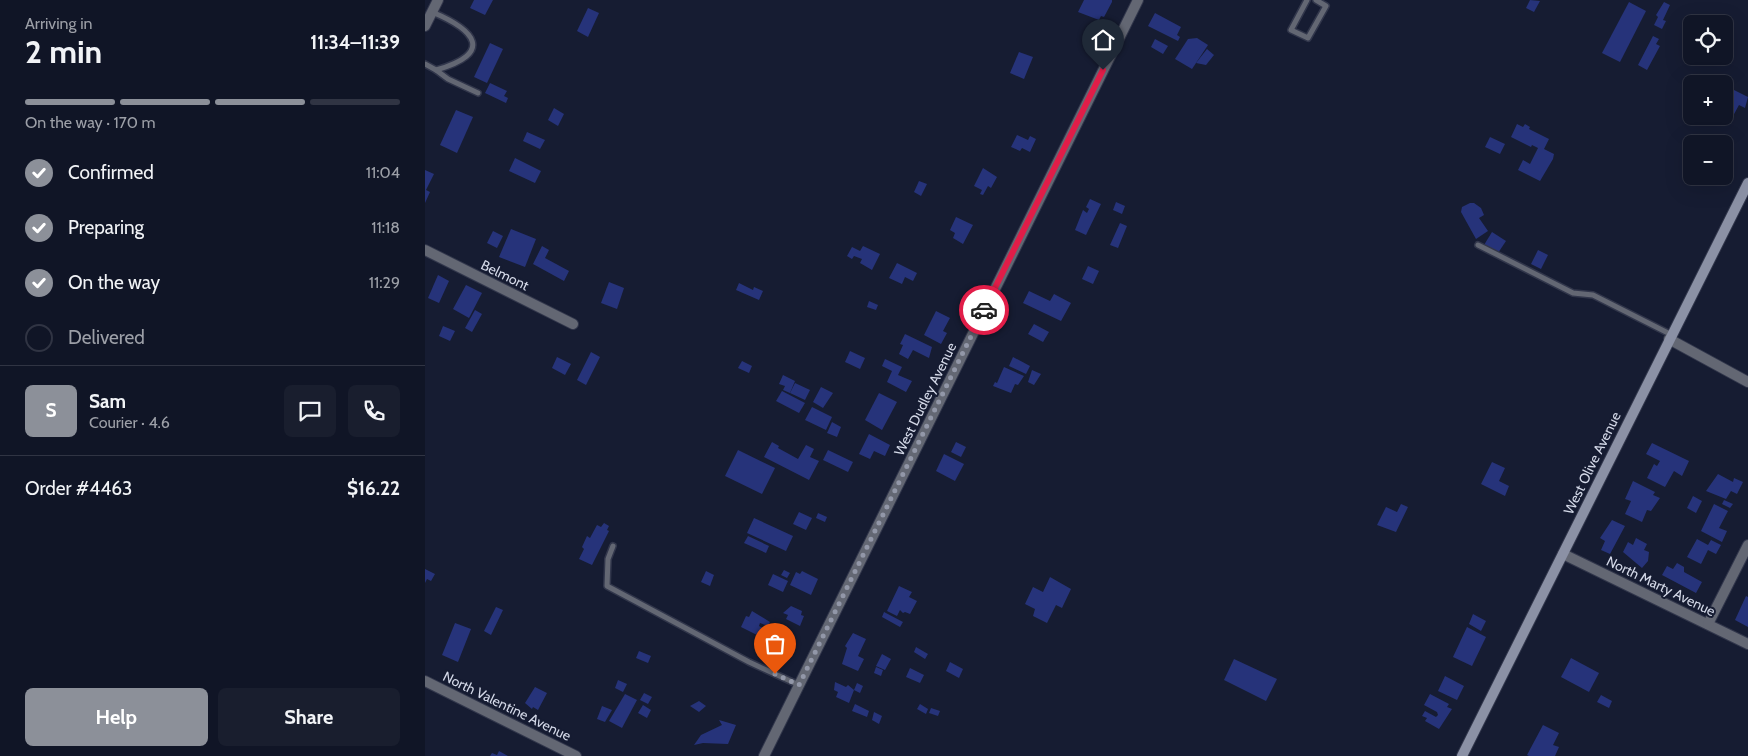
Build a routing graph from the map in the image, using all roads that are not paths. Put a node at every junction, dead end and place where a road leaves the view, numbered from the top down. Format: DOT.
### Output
graph roads {
  1 [pos="438,0"];
  2 [pos="1138,0"];
  3 [pos="1307,0"];
  4 [pos="1316,0"];
  5 [pos="432,12"];
  6 [pos="425,26"];
  7 [pos="425,64"];
  8 [pos="436,70"];
  9 [pos="478,93"];
  10 [pos="1748,183"];
  11 [pos="1478,245"];
  12 [pos="425,250"];
  13 [pos="573,324"];
  14 [pos="1671,337"];
  15 [pos="1748,382"];
  16 [pos="1748,545"];
  17 [pos="613,546"];
  18 [pos="1563,554"];
  19 [pos="1708,624"];
  20 [pos="1748,644"];
  21 [pos="425,681"];
  22 [pos="799,685"];
  23 [pos="576,756"];
  24 [pos="764,756"];
  25 [pos="1462,756"];
  1 -- 5 [label="street"];
  2 -- 22 [label="street, West Dudley Avenue"];
  3 -- 4 [label="lane"];
  5 -- 6 [label="street"];
  5 -- 8 [label="lane"];
  7 -- 8 [label="lane"];
  8 -- 9 [label="lane"];
  10 -- 14 [label="main road, West Olive Avenue"];
  11 -- 14 [label="lane"];
  12 -- 13 [label="street, Belmont"];
  14 -- 15 [label="street"];
  14 -- 18 [label="main road, West Olive Avenue"];
  16 -- 19 [label="street"];
  17 -- 22 [label="lane"];
  18 -- 19 [label="street, North Marty Avenue"];
  18 -- 25 [label="main road, West Olive Avenue"];
  19 -- 20 [label="street, North Marty Avenue"];
  21 -- 23 [label="street, North Valentine Avenue"];
  22 -- 24 [label="street, West Dudley Avenue"];
}
